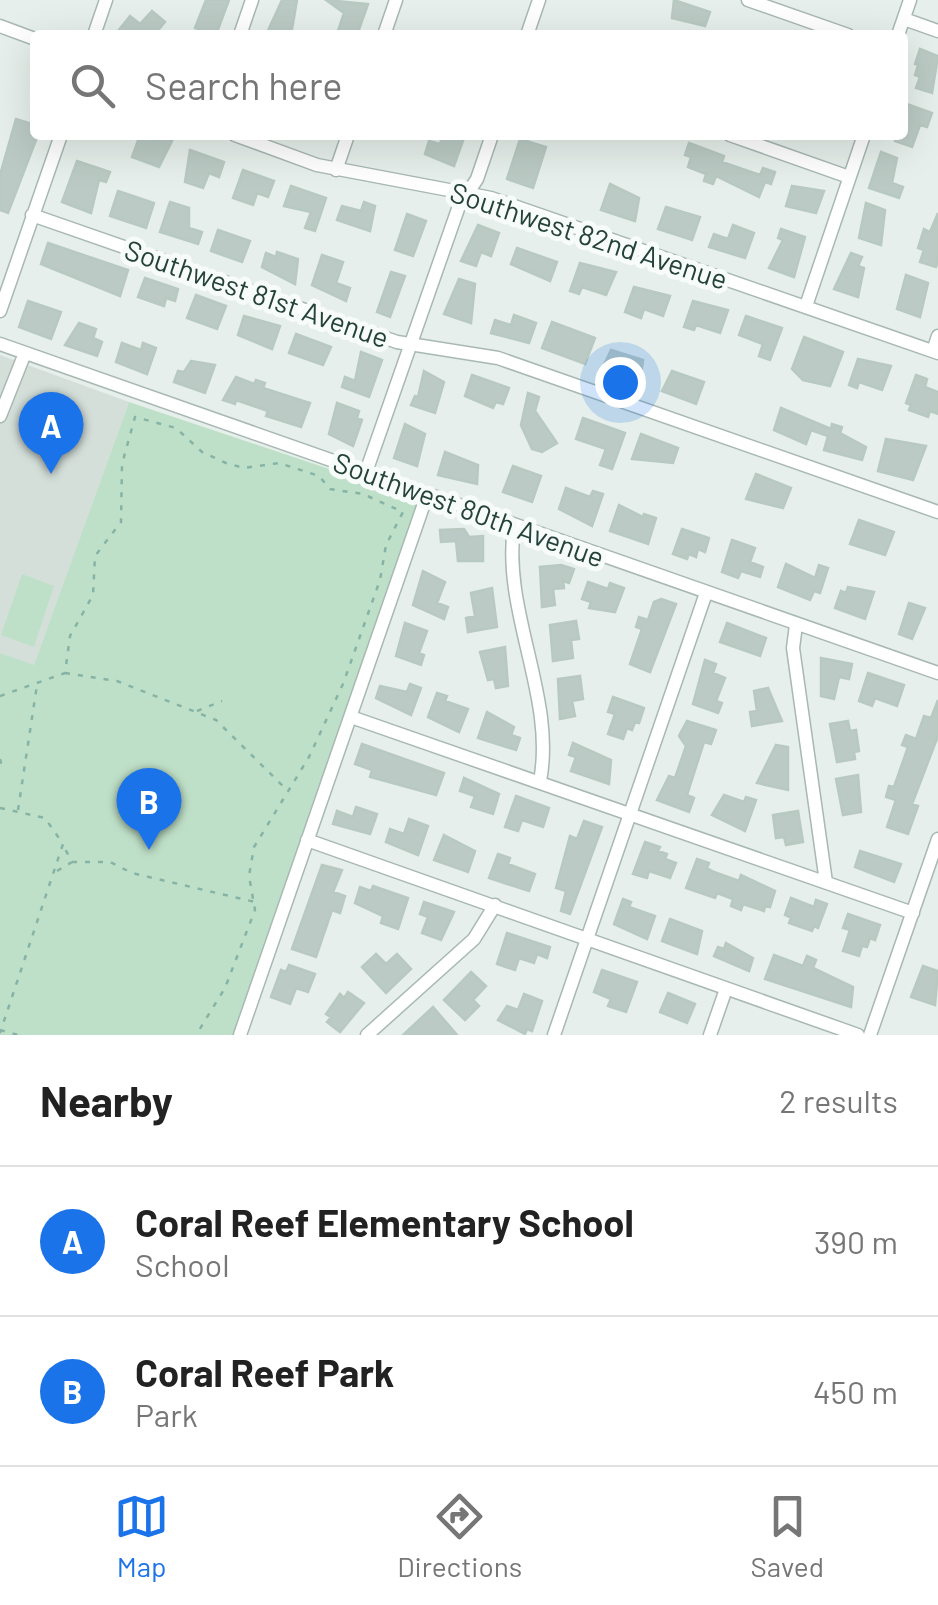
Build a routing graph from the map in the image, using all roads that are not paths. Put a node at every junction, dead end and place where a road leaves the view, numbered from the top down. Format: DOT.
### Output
graph roads {
  1 [pos="106,0"];
  2 [pos="252,0"];
  3 [pos="396,0"];
  4 [pos="539,0"];
  5 [pos="748,0"];
  6 [pos="910,0"];
  7 [pos="904,19"];
  8 [pos="0,26"];
  9 [pos="96,30"];
  10 [pos="242,30"];
  11 [pos="386,30"];
  12 [pos="529,30"];
  13 [pos="834,30"];
  14 [pos="900,30"];
  15 [pos="938,30"];
  16 [pos="30,37"];
  17 [pos="59,140"];
  18 [pos="249,140"];
  19 [pos="346,140"];
  20 [pos="490,140"];
  21 [pos="744,140"];
  22 [pos="862,140"];
  23 [pos="336,170"];
  24 [pos="849,177"];
  25 [pos="468,192"];
  26 [pos="32,215"];
  27 [pos="806,306"];
  28 [pos="0,311"];
  29 [pos="938,336"];
  30 [pos="0,344"];
  31 [pos="410,344"];
  32 [pos="935,352"];
  33 [pos="25,353"];
  34 [pos="0,416"];
  35 [pos="366,472"];
  36 [pos="427,495"];
  37 [pos="938,512"];
  38 [pos="514,527"];
  39 [pos="706,593"];
  40 [pos="796,625"];
  41 [pos="938,673"];
  42 [pos="351,717"];
  43 [pos="540,781"];
  44 [pos="630,813"];
  45 [pos="938,839"];
  46 [pos="307,840"];
  47 [pos="826,882"];
  48 [pos="495,905"];
  49 [pos="913,912"];
  50 [pos="587,939"];
  51 [pos="726,990"];
  52 [pos="240,1035"];
  53 [pos="367,1035"];
  54 [pos="554,1035"];
  55 [pos="710,1035"];
  56 [pos="858,1035"];
  57 [pos="870,1035"];
  1 -- 9 [label="street"];
  2 -- 10 [label="street"];
  3 -- 11 [label="street"];
  4 -- 12 [label="street"];
  5 -- 13 [label="street"];
  6 -- 7 [label="street"];
  7 -- 14 [label="street"];
  7 -- 15 [label="street"];
  8 -- 16 [label="street"];
  17 -- 26 [label="street"];
  18 -- 23 [label="street, Southwest 82nd Avenue"];
  19 -- 23 [label="street"];
  20 -- 25 [label="street"];
  21 -- 24 [label="street"];
  22 -- 24 [label="street"];
  23 -- 25 [label="street, Southwest 82nd Avenue"];
  24 -- 27 [label="street"];
  25 -- 27 [label="street, Southwest 82nd Avenue"];
  25 -- 31 [label="street"];
  26 -- 28 [label="street"];
  26 -- 31 [label="street, Southwest 81st Avenue"];
  27 -- 32 [label="street, Southwest 82nd Avenue"];
  29 -- 32 [label="street"];
  30 -- 33 [label="street, Southwest 80th Avenue"];
  31 -- 35 [label="street"];
  31 -- 37 [label="street, Southwest 81st Avenue"];
  33 -- 34 [label="street"];
  33 -- 35 [label="street, Southwest 80th Avenue"];
  35 -- 36 [label="street, Southwest 80th Avenue"];
  36 -- 38 [label="street, Southwest 80th Avenue"];
  36 -- 42 [label="street"];
  38 -- 39 [label="street, Southwest 80th Avenue"];
  38 -- 43 [label="street"];
  39 -- 40 [label="street, Southwest 80th Avenue"];
  39 -- 44 [label="street"];
  40 -- 41 [label="street, Southwest 80th Avenue"];
  40 -- 47 [label="street"];
  42 -- 43 [label="street"];
  42 -- 46 [label="street"];
  43 -- 44 [label="street"];
  44 -- 47 [label="street"];
  44 -- 50 [label="street"];
  45 -- 49 [label="street"];
  46 -- 48 [label="street"];
  46 -- 52 [label="street"];
  47 -- 49 [label="street"];
  48 -- 50 [label="street"];
  48 -- 53 [label="street"];
  49 -- 57 [label="street"];
  50 -- 51 [label="street"];
  50 -- 54 [label="street"];
  51 -- 55 [label="street"];
  51 -- 56 [label="street"];
}
